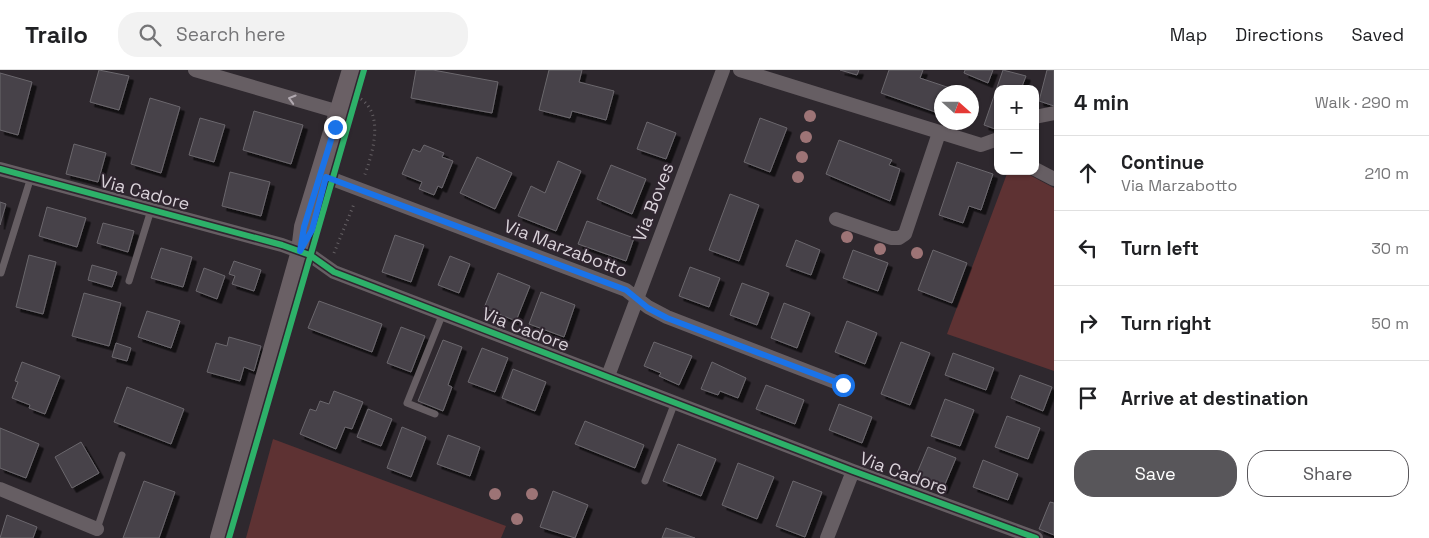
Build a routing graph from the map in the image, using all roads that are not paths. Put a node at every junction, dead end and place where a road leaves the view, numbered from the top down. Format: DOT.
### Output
graph roads {
  1 [pos="195,70"];
  2 [pos="723,70"];
  3 [pos="740,70"];
  4 [pos="357,76"];
  5 [pos="346,109"];
  6 [pos="1054,113"];
  7 [pos="1039,116"];
  8 [pos="939,133"];
  9 [pos="994,140"];
  10 [pos="981,145"];
  11 [pos="994,150"];
  12 [pos="0,169"];
  13 [pos="1039,171"];
  14 [pos="31,177"];
  15 [pos="326,177"];
  16 [pos="1054,178"];
  17 [pos="151,210"];
  18 [pos="836,219"];
  19 [pos="300,251"];
  20 [pos="1,273"];
  21 [pos="129,281"];
  22 [pos="637,298"];
  23 [pos="444,313"];
  24 [pos="608,376"];
  25 [pos="843,385"];
  26 [pos="675,402"];
  27 [pos="435,414"];
  28 [pos="122,456"];
  29 [pos="853,471"];
  30 [pos="645,480"];
  31 [pos="0,489"];
  32 [pos="97,529"];
  33 [pos="220,538"];
  34 [pos="827,538"];
  35 [pos="1034,538"];
  5 -- 1 [label="street, one-way"];
  2 -- 22 [label="street, Via Boves"];
  3 -- 8 [label="street"];
  4 -- 5 [label="street"];
  4 -- 15 [label="street"];
  5 -- 19 [label="street"];
  6 -- 7 [label="street"];
  8 -- 10 [label="street"];
  8 -- 18 [label="street"];
  9 -- 10 [label="street"];
  10 -- 11 [label="street"];
  12 -- 14 [label="street, Via Cadore"];
  13 -- 16 [label="street"];
  14 -- 17 [label="street, Via Cadore"];
  14 -- 20 [label="lane"];
  15 -- 19 [label="street"];
  15 -- 22 [label="street, Via Marzabotto"];
  17 -- 19 [label="street, Via Cadore"];
  17 -- 21 [label="lane"];
  19 -- 23 [label="street, Via Cadore"];
  19 -- 33 [label="street"];
  22 -- 24 [label="street, Via Boves"];
  22 -- 25 [label="street, Via Marzabotto"];
  23 -- 24 [label="street, Via Cadore"];
  23 -- 27 [label="lane"];
  24 -- 26 [label="street, Via Cadore"];
  26 -- 29 [label="street, Via Cadore"];
  26 -- 30 [label="lane"];
  28 -- 32 [label="lane"];
  29 -- 34 [label="street"];
  29 -- 35 [label="street, Via Cadore"];
  31 -- 32 [label="street"];
}
